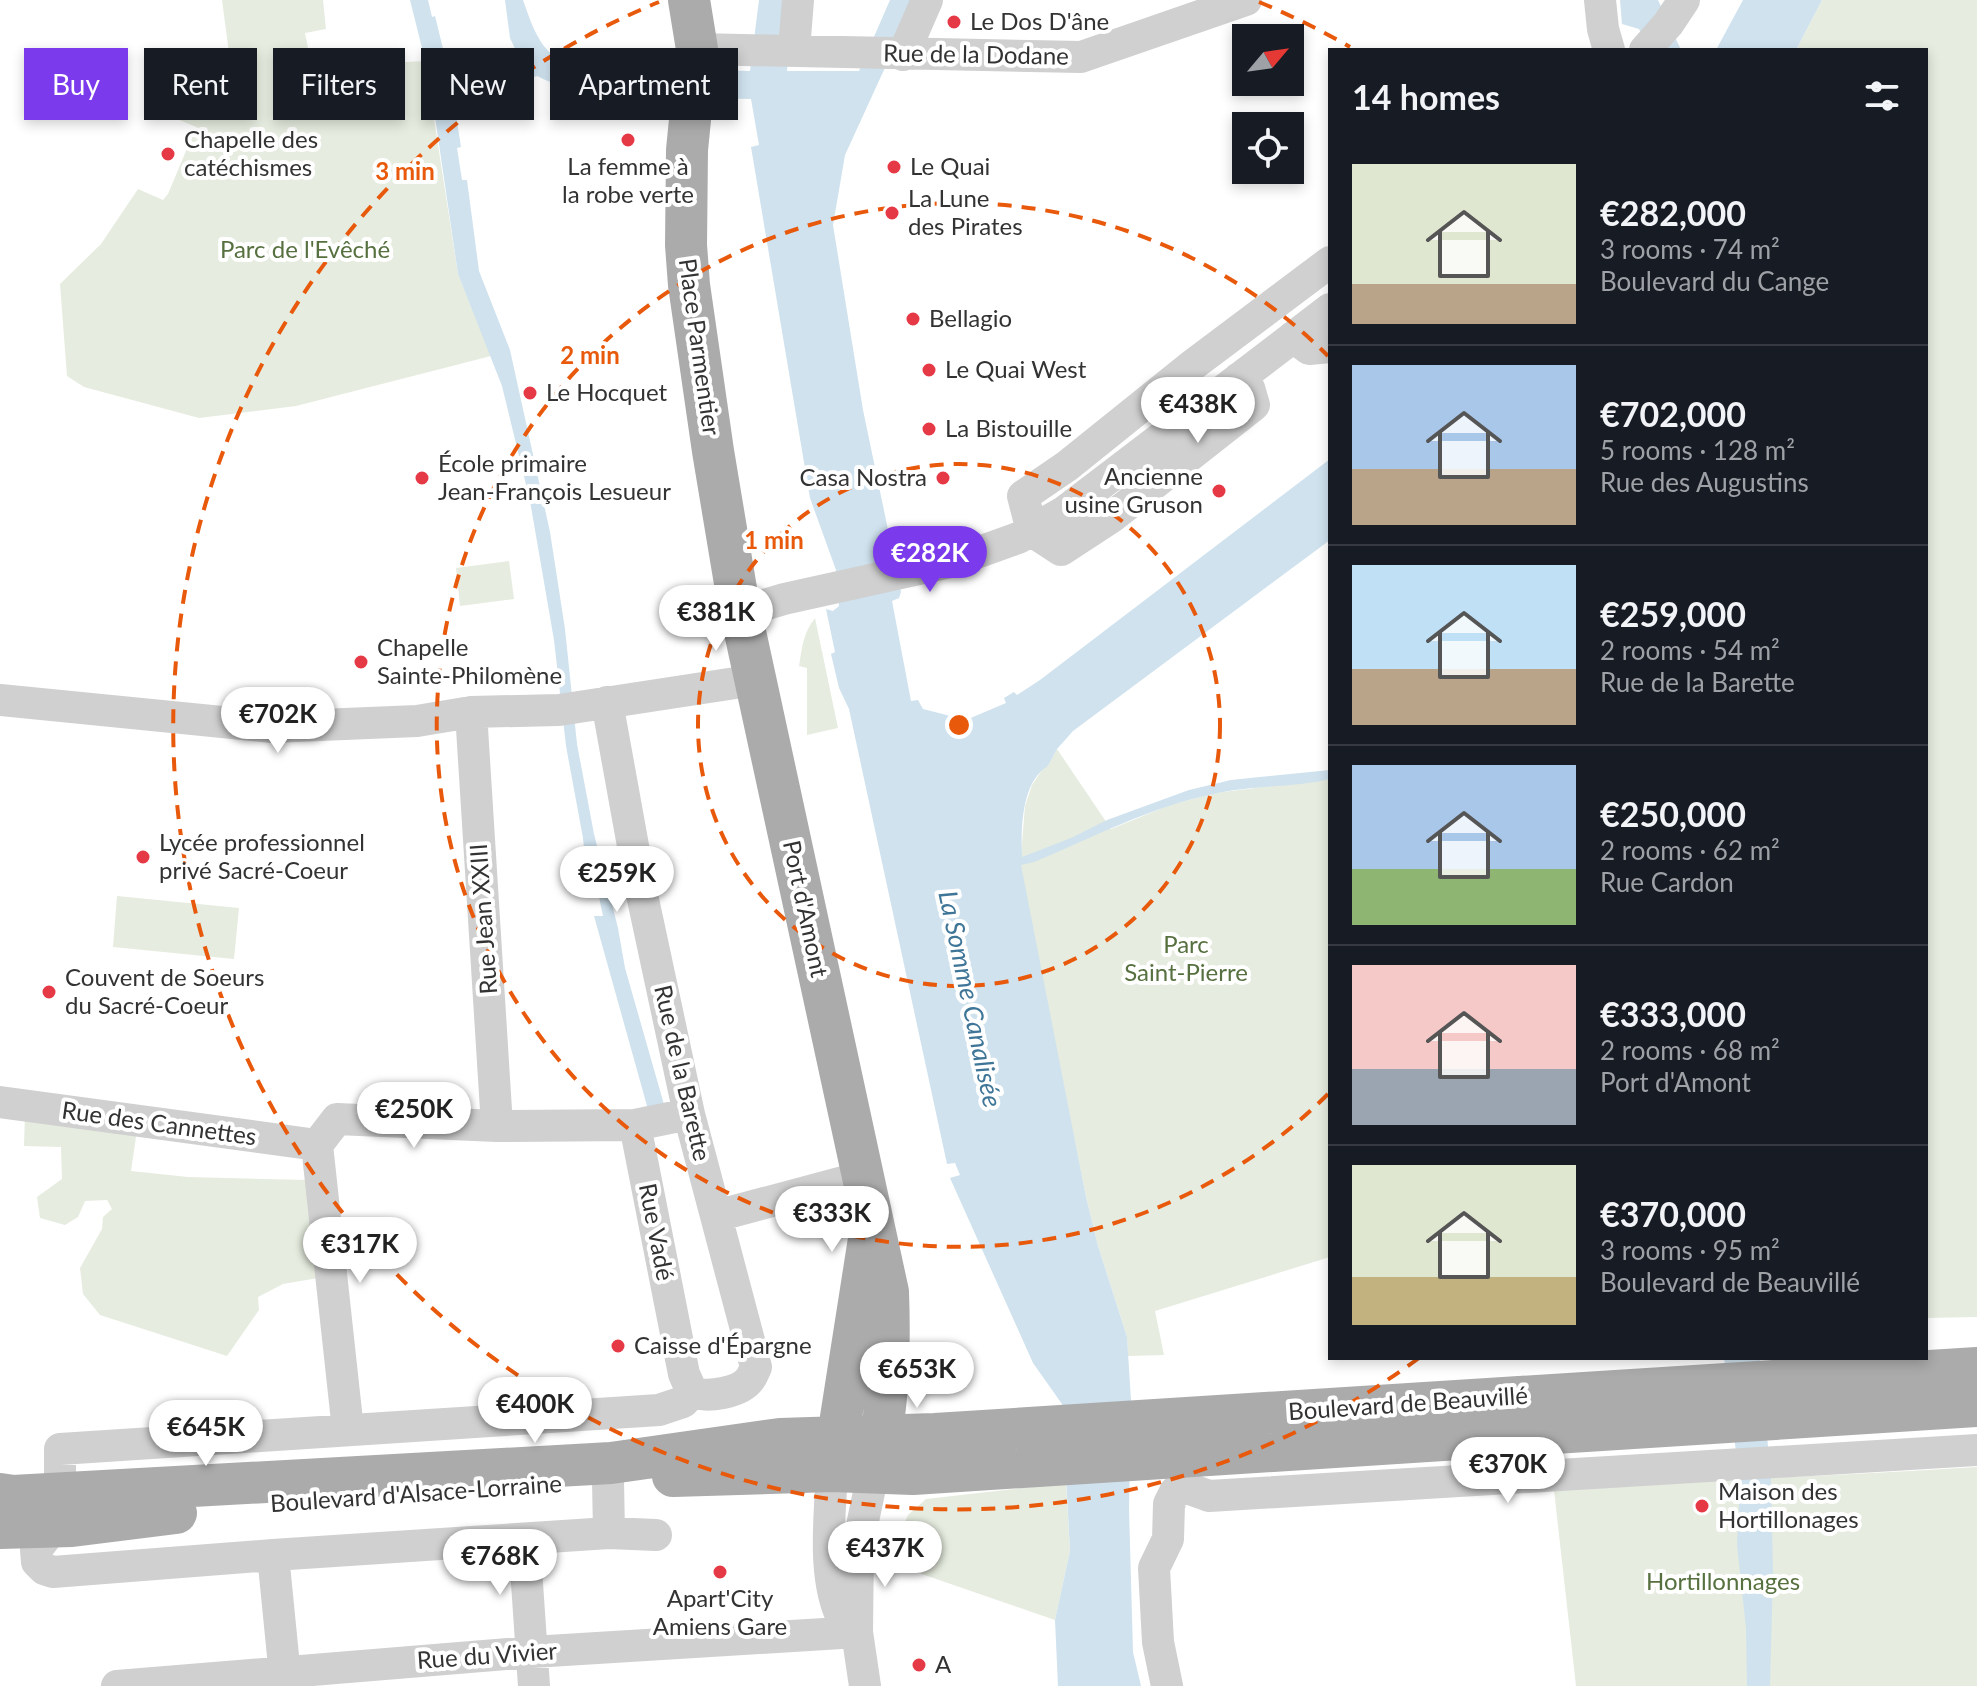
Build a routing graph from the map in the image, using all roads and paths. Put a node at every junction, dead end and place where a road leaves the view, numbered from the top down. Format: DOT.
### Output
graph roads {
  1 [pos="689,0"];
  2 [pos="798,0"];
  3 [pos="927,0"];
  4 [pos="1246,0"];
  5 [pos="1600,0"];
  6 [pos="1676,12"];
  7 [pos="700,48"];
  8 [pos="1608,48"];
  9 [pos="1648,48"];
  10 [pos="794,50"];
  11 [pos="903,55"];
  12 [pos="738,60"];
  13 [pos="696,120"];
  14 [pos="1328,264"];
  15 [pos="1328,311"];
  16 [pos="1293,337"];
  17 [pos="1328,347"];
  18 [pos="1032,531"];
  19 [pos="739,604"];
  20 [pos="755,680"];
  21 [pos="0,700"];
  22 [pos="581,707"];
  23 [pos="471,712"];
  24 [pos="0,1102"];
  25 [pos="689,1114"];
  26 [pos="635,1125"];
  27 [pos="497,1126"];
  28 [pos="317,1145"];
  29 [pos="862,1177"];
  30 [pos="716,1216"];
  31 [pos="1977,1368"];
  32 [pos="692,1392"];
  33 [pos="1977,1406"];
  34 [pos="560,1417"];
  35 [pos="348,1430"];
  36 [pos="1977,1450"];
  37 [pos="857,1453"];
  38 [pos="1209,1458"];
  39 [pos="566,1465"];
  40 [pos="608,1480"];
  41 [pos="0,1494"];
  42 [pos="0,1528"];
  43 [pos="50,1528"];
  44 [pos="609,1533"];
  45 [pos="656,1535"];
  46 [pos="524,1539"];
  47 [pos="273,1555"];
  48 [pos="857,1632"];
  49 [pos="532,1652"];
  50 [pos="285,1678"];
  51 [pos="117,1686"];
  52 [pos="534,1686"];
  53 [pos="865,1686"];
  54 [pos="1167,1686"];
  1 -- 7 [label="main road, Place Parmentier"];
  2 -- 10 [label="street"];
  3 -- 11 [label="street"];
  4 -- 11 [label="street, Rue de la Dodane"];
  5 -- 8 [label="street"];
  6 -- 9 [label="street"];
  10 -- 11 [label="street, Rue de la Dodane"];
  10 -- 12 [label="street, Rue de la Dodane"];
  13 -- 19 [label="main road, Place Parmentier"];
  14 -- 18 [label="street"];
  15 -- 16 [label="street"];
  16 -- 17 [label="street"];
  16 -- 18 [label="street"];
  18 -- 19 [label="street"];
  19 -- 20 [label="main road, Port d'Amont"];
  20 -- 22 [label="street"];
  20 -- 29 [label="main road, Port d'Amont"];
  21 -- 23 [label="street"];
  22 -- 23 [label="street"];
  22 -- 25 [label="street, Rue de la Barette"];
  23 -- 27 [label="street, Rue Jean XXIII"];
  24 -- 28 [label="street, Rue des Cannettes"];
  25 -- 26 [label="street"];
  25 -- 30 [label="street, Rue de la Barette"];
  26 -- 27 [label="street"];
  26 -- 32 [label="street, Rue Vadé"];
  27 -- 28 [label="street"];
  28 -- 35 [label="street"];
  29 -- 30 [label="street"];
  29 -- 37 [label="main road, Port d'Amont"];
  30 -- 32 [label="street, Rue de la Barette"];
  31 -- 38 [label="main road, Boulevard de Beauvillé"];
  32 -- 34 [label="street"];
  33 -- 38 [label="main road, Boulevard de Beauvillé"];
  34 -- 35 [label="street"];
  34 -- 39 [label="street"];
  35 -- 43 [label="street"];
  36 -- 38 [label="street, Boulevard de Beauvillé"];
  37 -- 38 [label="main road, Boulevard de Beauvillé"];
  37 -- 39 [label="main road, Boulevard d'Alsace-Lorraine"];
  37 -- 40 [label="main road, Boulevard d'Alsace-Lorraine"];
  37 -- 48 [label="street"];
  38 -- 54 [label="street, Boulevard de Beauvillé"];
  39 -- 43 [label="main road, Boulevard d'Alsace-Lorraine"];
  40 -- 43 [label="main road, Boulevard d'Alsace-Lorraine"];
  40 -- 44 [label="street"];
  41 -- 43 [label="main road, Boulevard d'Alsace-Lorraine"];
  42 -- 43 [label="main road, Boulevard d'Alsace-Lorraine"];
  43 -- 47 [label="street, Boulevard d'Alsace-Lorraine"];
  44 -- 45 [label="street, Boulevard d'Alsace-Lorraine"];
  44 -- 46 [label="street, Boulevard d'Alsace-Lorraine"];
  46 -- 47 [label="street, Boulevard d'Alsace-Lorraine"];
  46 -- 49 [label="street"];
  47 -- 50 [label="street"];
  48 -- 49 [label="street, Rue du Vivier"];
  48 -- 53 [label="street"];
  49 -- 50 [label="street, Rue du Vivier"];
  49 -- 52 [label="street"];
  50 -- 51 [label="street, Rue du Vivier"];
}
